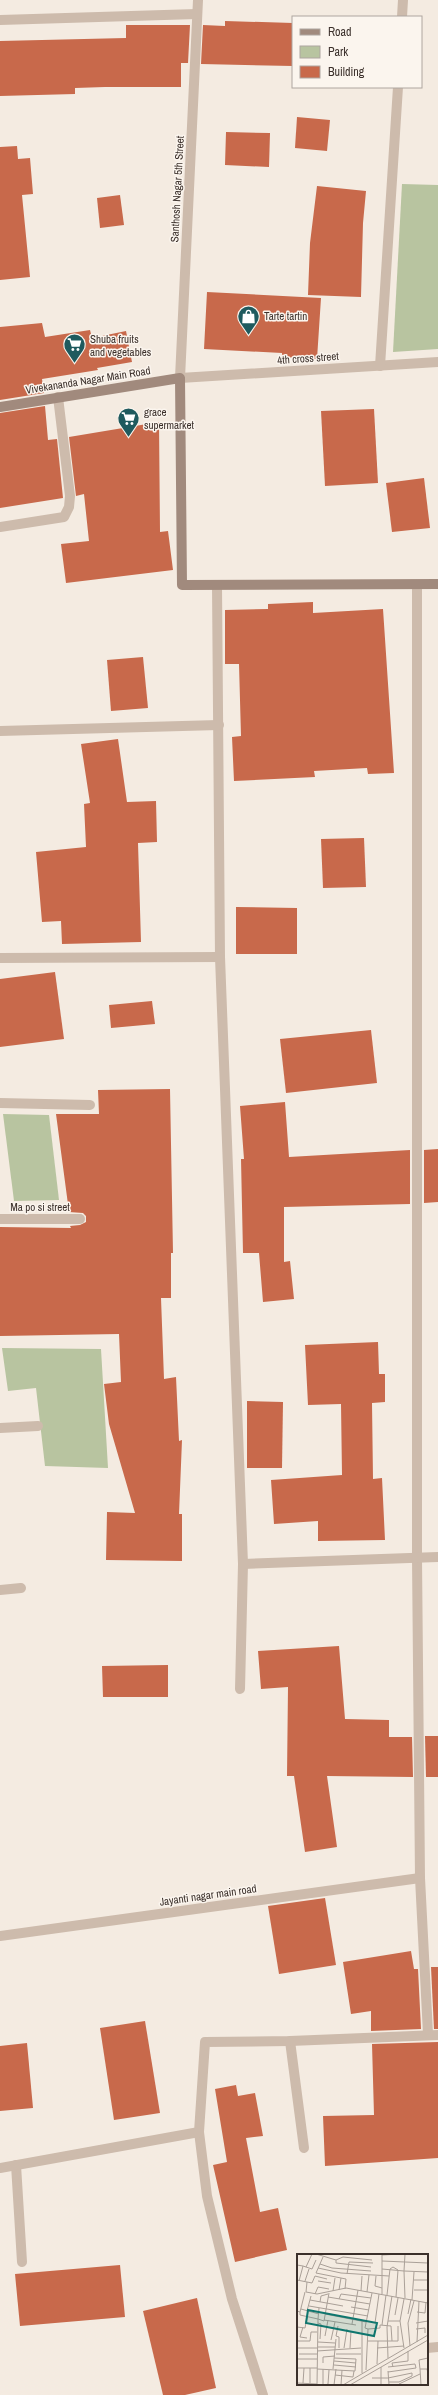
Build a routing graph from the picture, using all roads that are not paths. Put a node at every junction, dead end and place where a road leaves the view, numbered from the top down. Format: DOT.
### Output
graph roads {
  1 [pos="198,0"];
  2 [pos="403,0"];
  3 [pos="197,14"];
  4 [pos="402,16"];
  5 [pos="0,20"];
  6 [pos="398,88"];
  7 [pos="438,362"];
  8 [pos="380,366"];
  9 [pos="180,378"];
  10 [pos="58,397"];
  11 [pos="0,407"];
  12 [pos="0,527"];
  13 [pos="438,584"];
  14 [pos="217,585"];
  15 [pos="416,585"];
  16 [pos="219,725"];
  17 [pos="0,731"];
  18 [pos="220,957"];
  19 [pos="0,958"];
  20 [pos="0,1103"];
  21 [pos="90,1105"];
  22 [pos="0,1219"];
  23 [pos="80,1219"];
  24 [pos="38,1426"];
  25 [pos="0,1428"];
  26 [pos="438,1557"];
  27 [pos="417,1558"];
  28 [pos="242,1564"];
  29 [pos="21,1588"];
  30 [pos="0,1590"];
  31 [pos="240,1689"];
  32 [pos="420,1878"];
  33 [pos="0,1936"];
  34 [pos="433,2035"];
  35 [pos="290,2041"];
  36 [pos="198,2132"];
  37 [pos="304,2148"];
  38 [pos="16,2165"];
  39 [pos="0,2168"];
  40 [pos="22,2262"];
  41 [pos="438,2347"];
  42 [pos="428,2348"];
  43 [pos="263,2395"];
  1 -- 3 [label="street, Santhosh Nagar 5th Street"];
  2 -- 4 [label="street"];
  3 -- 5 [label="street"];
  3 -- 9 [label="street, Santhosh Nagar 5th Street"];
  6 -- 8 [label="street"];
  7 -- 8 [label="street, 4th cross street"];
  8 -- 9 [label="street, 4th cross street"];
  9 -- 10 [label="main road, Vivekananda Nagar Main Road"];
  9 -- 14 [label="main road"];
  10 -- 11 [label="main road, Vivekananda Nagar Main Road"];
  10 -- 12 [label="street"];
  13 -- 15 [label="main road"];
  14 -- 15 [label="main road"];
  14 -- 16 [label="street"];
  15 -- 27 [label="street"];
  16 -- 17 [label="street"];
  16 -- 18 [label="street"];
  18 -- 19 [label="street"];
  18 -- 28 [label="street"];
  20 -- 21 [label="street"];
  22 -- 23 [label="street, Ma po si street"];
  24 -- 25 [label="street"];
  26 -- 27 [label="street"];
  27 -- 28 [label="street"];
  27 -- 32 [label="street"];
  28 -- 31 [label="street"];
  29 -- 30 [label="street"];
  32 -- 33 [label="street, Jayanti nagar main road"];
  32 -- 34 [label="street"];
  34 -- 35 [label="street"];
  35 -- 36 [label="street"];
  35 -- 37 [label="street"];
  36 -- 38 [label="street"];
  36 -- 43 [label="street"];
  38 -- 39 [label="street"];
  38 -- 40 [label="street"];
  41 -- 42 [label="street"];
}
